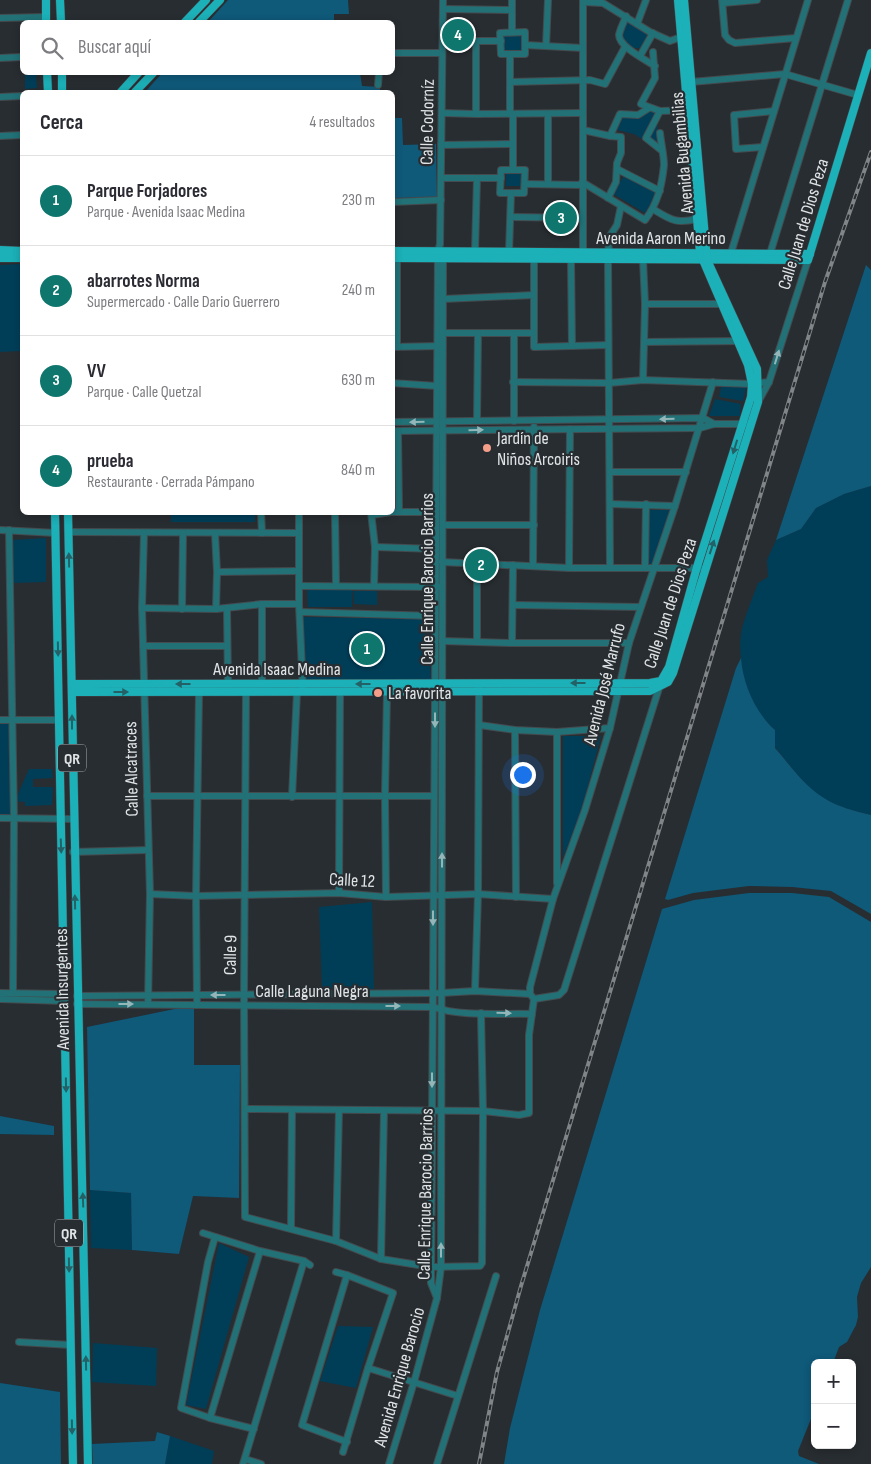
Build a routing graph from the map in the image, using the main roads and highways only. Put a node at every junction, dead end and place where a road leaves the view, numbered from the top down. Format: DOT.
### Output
graph roads {
  1 [pos="206,0"];
  2 [pos="220,0"];
  3 [pos="678,0"];
  4 [pos="684,0"];
  5 [pos="46,1"];
  6 [pos="60,2"];
  7 [pos="682,11"];
  8 [pos="46,20"];
  9 [pos="61,20"];
  10 [pos="187,20"];
  11 [pos="201,20"];
  12 [pos="871,53"];
  13 [pos="47,75"];
  14 [pos="62,75"];
  15 [pos="136,75"];
  16 [pos="151,75"];
  17 [pos="48,90"];
  18 [pos="62,90"];
  19 [pos="123,90"];
  20 [pos="137,90"];
  21 [pos="690,110"];
  22 [pos="0,250"];
  23 [pos="20,251"];
  24 [pos="440,253"];
  25 [pos="395,256"];
  26 [pos="583,256"];
  27 [pos="608,256"];
  28 [pos="703,256"];
  29 [pos="769,257"];
  30 [pos="809,257"];
  31 [pos="0,258"];
  32 [pos="20,258"];
  33 [pos="742,341"];
  34 [pos="755,383"];
  35 [pos="55,515"];
  36 [pos="68,515"];
  37 [pos="701,568"];
  38 [pos="58,621"];
  39 [pos="70,621"];
  40 [pos="660,685"];
  41 [pos="72,688"];
  42 [pos="144,688"];
  43 [pos="438,688"];
  44 [pos="301,689"];
  45 [pos="66,1063"];
  46 [pos="79,1063"];
  47 [pos="67,1144"];
  48 [pos="81,1144"];
  49 [pos="71,1382"];
  50 [pos="87,1382"];
  51 [pos="73,1464"];
  52 [pos="88,1464"];
  1 -- 10 [label="main road"];
  2 -- 11 [label="main road"];
  3 -- 7 [label="main road, Avenida Bugambilias"];
  4 -- 7 [label="main road, Avenida Bugambilias"];
  5 -- 6 [label="main road"];
  5 -- 8 [label="main road"];
  6 -- 9 [label="main road"];
  7 -- 21 [label="main road, Avenida Bugambilias"];
  7 -- 21 [label="main road, Avenida Bugambilias"];
  12 -- 30 [label="main road, Calle Juan de Dios Peza"];
  13 -- 17 [label="main road"];
  14 -- 18 [label="main road"];
  15 -- 19 [label="main road"];
  16 -- 20 [label="main road"];
  21 -- 28 [label="main road, Avenida Bugambilias"];
  21 -- 28 [label="main road, Avenida Bugambilias"];
  22 -- 23 [label="main road"];
  24 -- 25 [label="main road, Avenida Aaron Merino"];
  24 -- 26 [label="main road, Avenida Aaron Merino"];
  24 -- 26 [label="main road, Avenida Aaron Merino"];
  26 -- 27 [label="main road, Avenida Aaron Merino"];
  27 -- 28 [label="main road, Avenida Aaron Merino"];
  27 -- 28 [label="main road, Avenida Aaron Merino"];
  28 -- 29 [label="main road, Avenida Aaron Merino"];
  28 -- 29 [label="main road, Avenida Aaron Merino"];
  28 -- 33 [label="main road, Avenida Bugambilias"];
  28 -- 33 [label="main road, Avenida Bugambilias"];
  29 -- 30 [label="main road, Avenida Aaron Merino"];
  31 -- 32 [label="main road"];
  33 -- 34 [label="main road, Avenida Bugambilias"];
  34 -- 37 [label="main road, Calle Juan de Dios Peza, one-way"];
  37 -- 34 [label="main road, Calle Juan de Dios Peza, one-way"];
  35 -- 38 [label="main road, Avenida Insurgentes / QR"];
  39 -- 36 [label="main road, Avenida Insurgentes / QR, one-way"];
  37 -- 40 [label="main road, Calle Juan de Dios Peza"];
  38 -- 39 [label="main road"];
  38 -- 45 [label="main road, Avenida Insurgentes / QR, one-way"];
  39 -- 41 [label="main road, Avenida Insurgentes / QR"];
  40 -- 43 [label="main road, Avenida Isaac Medina"];
  41 -- 42 [label="main road, Avenida Isaac Medina"];
  46 -- 41 [label="main road, Avenida Insurgentes / QR, one-way"];
  42 -- 44 [label="main road, Avenida Isaac Medina"];
  44 -- 42 [label="main road, Avenida Isaac Medina, one-way"];
  43 -- 44 [label="main road, Avenida Isaac Medina, one-way"];
  43 -- 44 [label="main road, Avenida Isaac Medina"];
  45 -- 46 [label="main road"];
  45 -- 47 [label="main road, Avenida Insurgentes / QR, one-way"];
  46 -- 48 [label="main road, Avenida Insurgentes / QR"];
  47 -- 48 [label="main road"];
  47 -- 49 [label="main road, Avenida Insurgentes / QR, one-way"];
  50 -- 48 [label="main road, Avenida Insurgentes / QR, one-way"];
  49 -- 50 [label="main road"];
  49 -- 51 [label="main road, Avenida Insurgentes / QR, one-way"];
  50 -- 52 [label="main road, Avenida Insurgentes / QR"];
}
